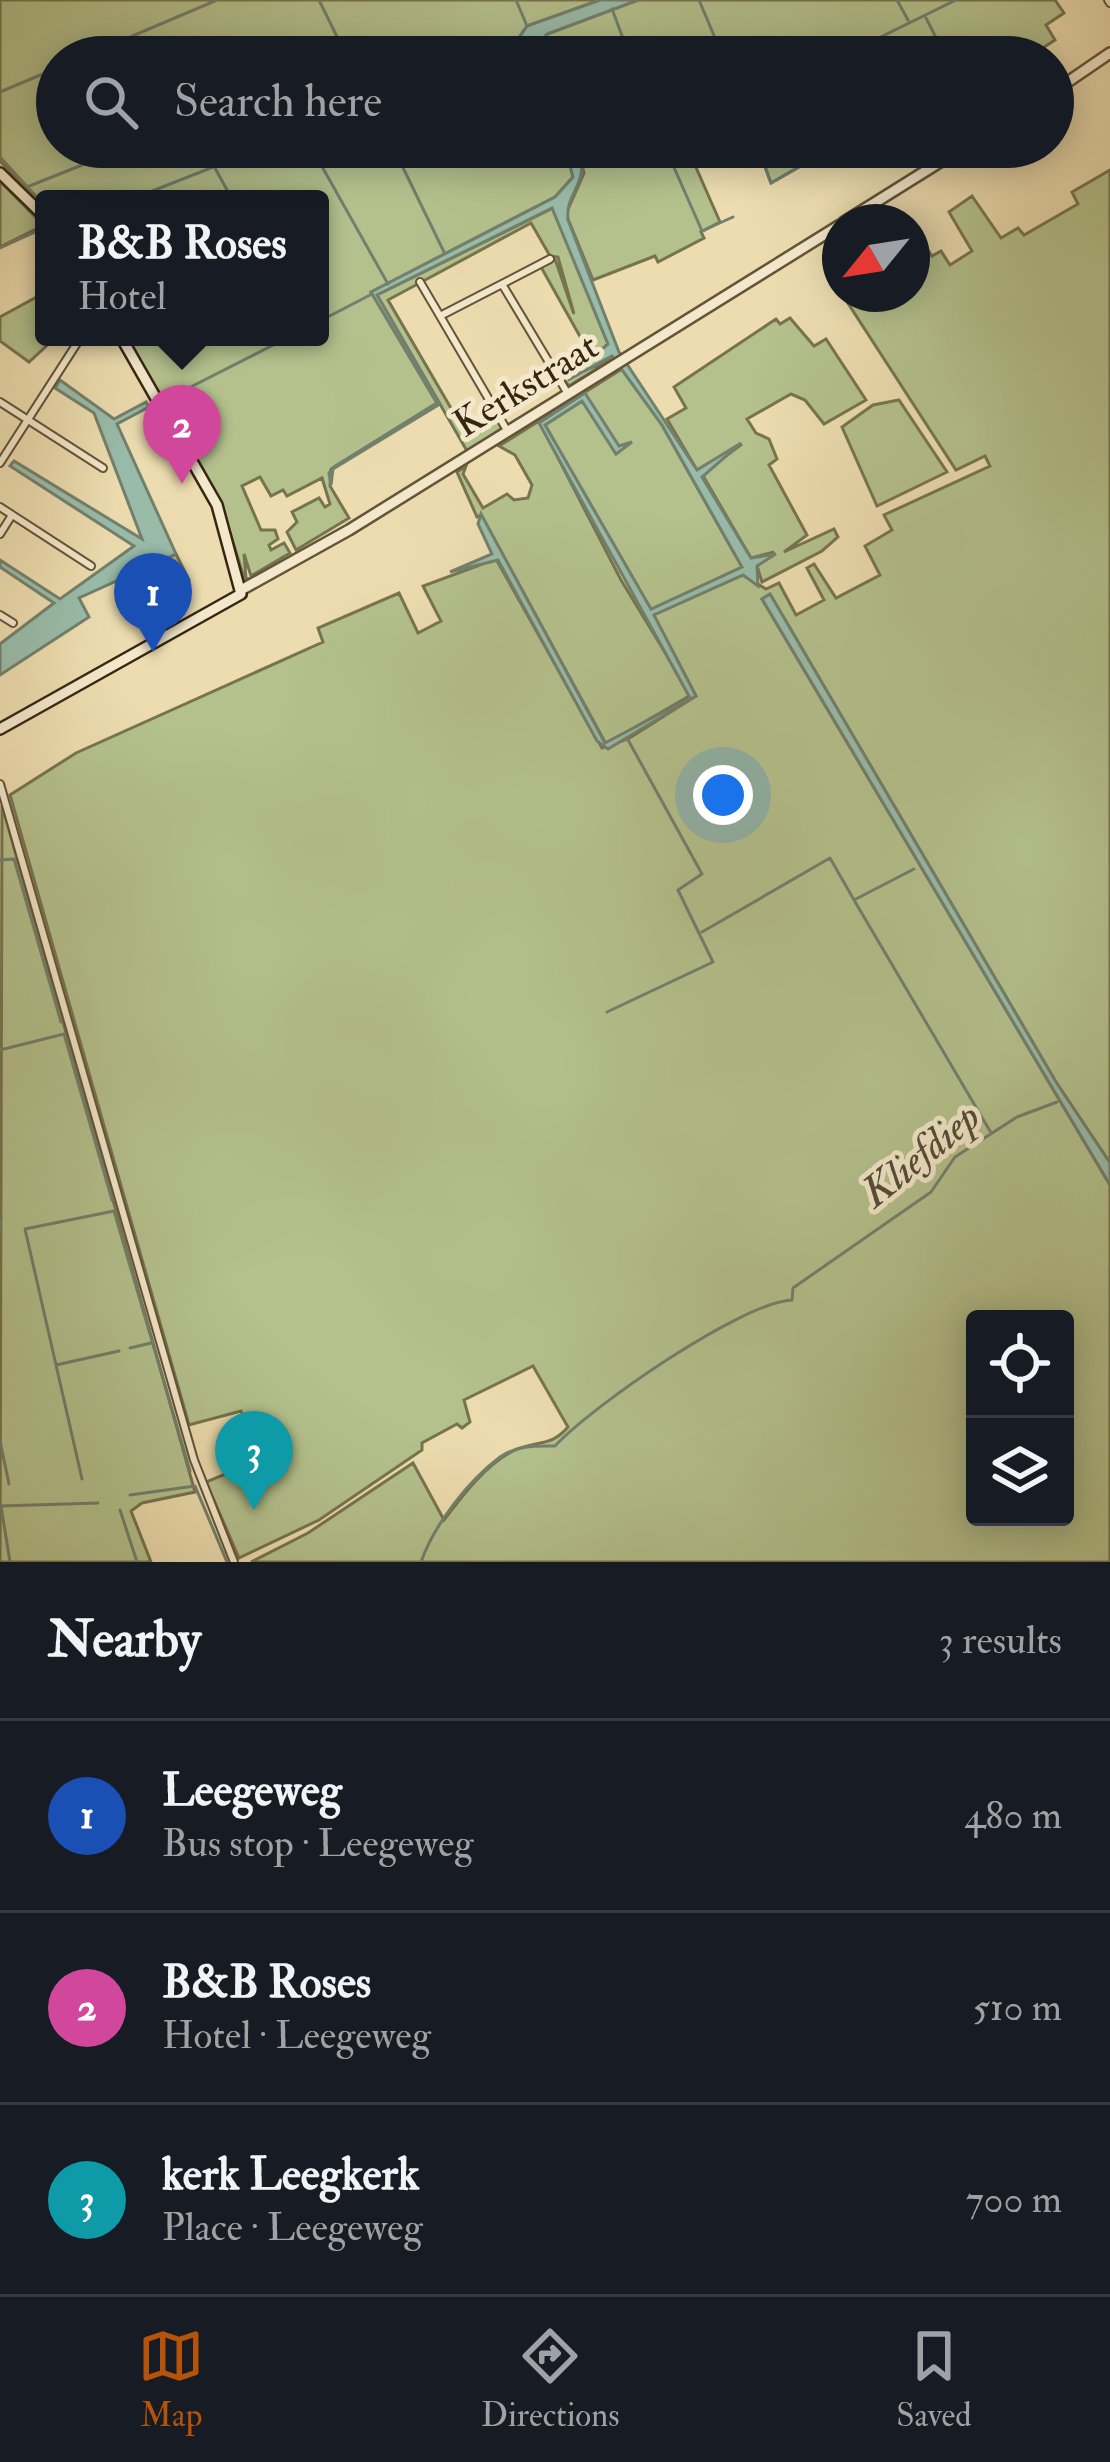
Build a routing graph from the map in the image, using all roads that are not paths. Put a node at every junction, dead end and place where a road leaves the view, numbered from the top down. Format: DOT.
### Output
graph roads {
  1 [pos="1110,52"];
  2 [pos="1074,77"];
  3 [pos="930,168"];
  4 [pos="0,172"];
  5 [pos="872,204"];
  6 [pos="35,207"];
  7 [pos="822,236"];
  8 [pos="550,259"];
  9 [pos="420,282"];
  10 [pos="502,284"];
  11 [pos="440,316"];
  12 [pos="76,346"];
  13 [pos="126,346"];
  14 [pos="568,394"];
  15 [pos="0,402"];
  16 [pos="28,420"];
  17 [pos="508,432"];
  18 [pos="0,463"];
  19 [pos="104,468"];
  20 [pos="0,508"];
  21 [pos="12,515"];
  22 [pos="0,534"];
  23 [pos="91,566"];
  24 [pos="241,590"];
  25 [pos="0,615"];
  26 [pos="13,623"];
  27 [pos="0,729"];
  28 [pos="0,784"];
  29 [pos="233,1562"];
  1 -- 2 [label="street"];
  3 -- 5 [label="street, Kerkstraat"];
  4 -- 6 [label="street"];
  7 -- 14 [label="street, Kerkstraat"];
  8 -- 10 [label="street"];
  9 -- 11 [label="street"];
  10 -- 11 [label="street"];
  10 -- 14 [label="street"];
  11 -- 17 [label="street"];
  12 -- 16 [label="street"];
  13 -- 24 [label="street"];
  14 -- 17 [label="street, Kerkstraat"];
  15 -- 16 [label="street"];
  16 -- 18 [label="street"];
  16 -- 19 [label="street"];
  17 -- 24 [label="street, Kerkstraat"];
  20 -- 21 [label="street"];
  21 -- 22 [label="street"];
  21 -- 23 [label="street"];
  24 -- 27 [label="street, Kerkstraat"];
  25 -- 26 [label="street"];
  28 -- 29 [label="street"];
}
